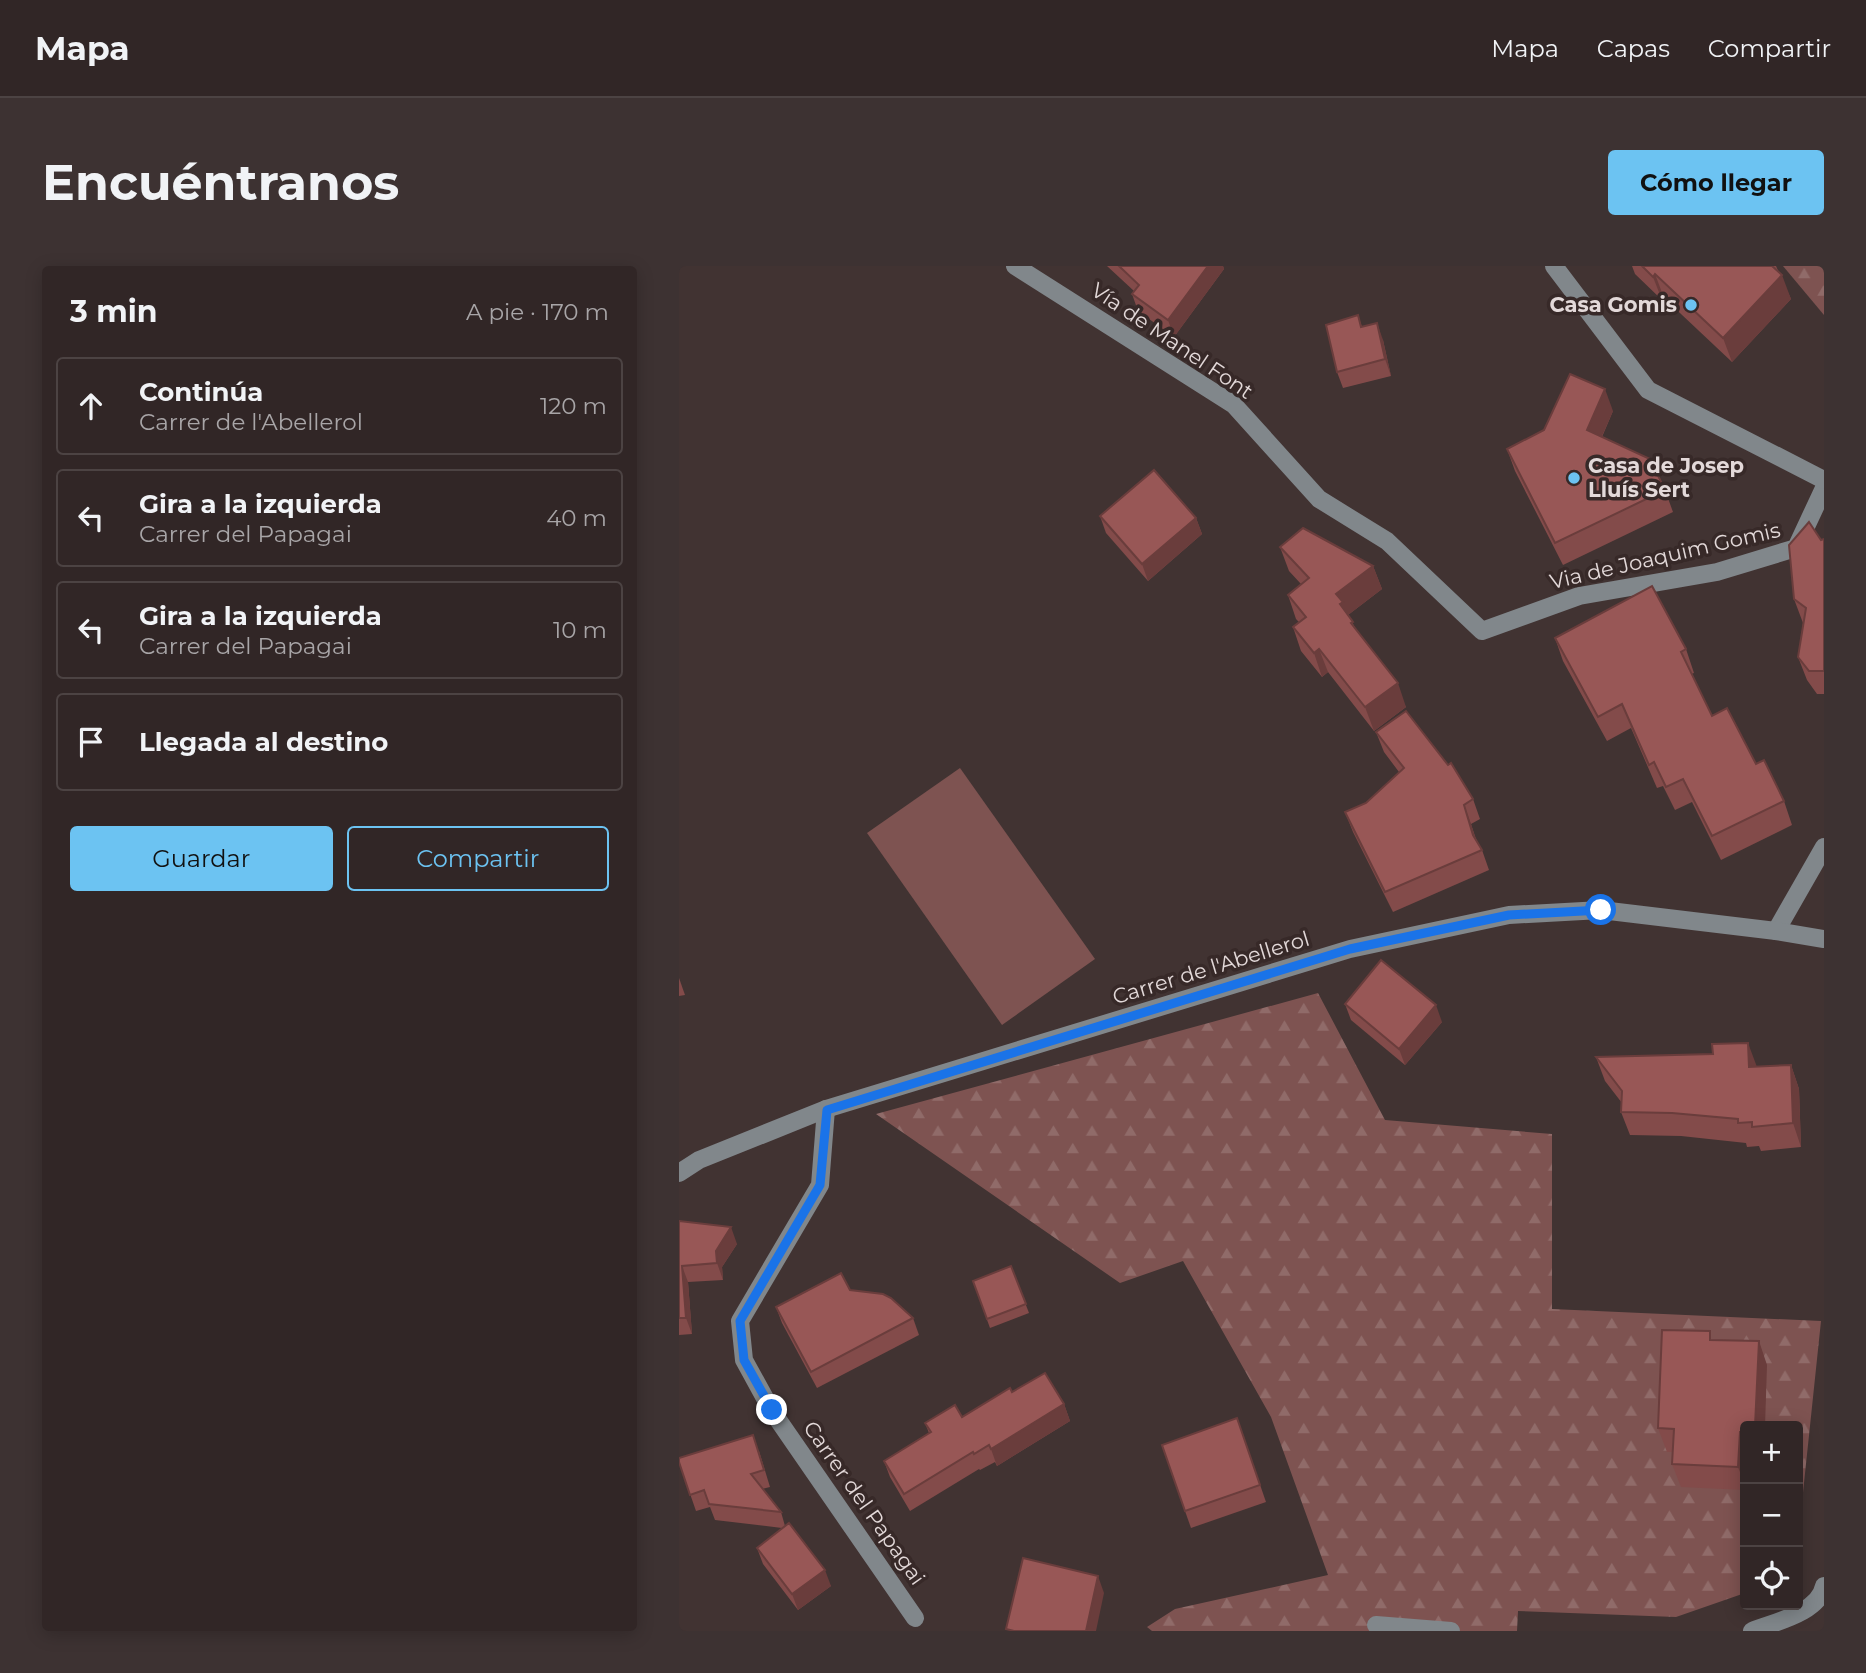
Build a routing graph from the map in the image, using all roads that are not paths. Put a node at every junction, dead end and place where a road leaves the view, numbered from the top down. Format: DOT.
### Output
graph roads {
  1 [pos="1014,266"];
  2 [pos="1554,266"];
  3 [pos="1824,480"];
  4 [pos="1824,488"];
  5 [pos="1482,631"];
  6 [pos="1824,847"];
  7 [pos="1776,931"];
  8 [pos="1824,939"];
  9 [pos="827,1110"];
  10 [pos="679,1173"];
  11 [pos="1824,1586"];
  12 [pos="915,1618"];
  13 [pos="1376,1625"];
  14 [pos="1451,1631"];
  15 [pos="1752,1631"];
  1 -- 5 [label="street, Vía de Manel Font"];
  2 -- 3 [label="street"];
  4 -- 5 [label="street, Via de Joaquim Gomis"];
  6 -- 7 [label="street"];
  7 -- 8 [label="street, Carrer de l'Abellerol"];
  7 -- 9 [label="street, Carrer de l'Abellerol"];
  9 -- 10 [label="street, Carrer de l'Abellerol"];
  9 -- 12 [label="street, Carrer del Papagai"];
  11 -- 15 [label="street"];
  13 -- 14 [label="street"];
}
